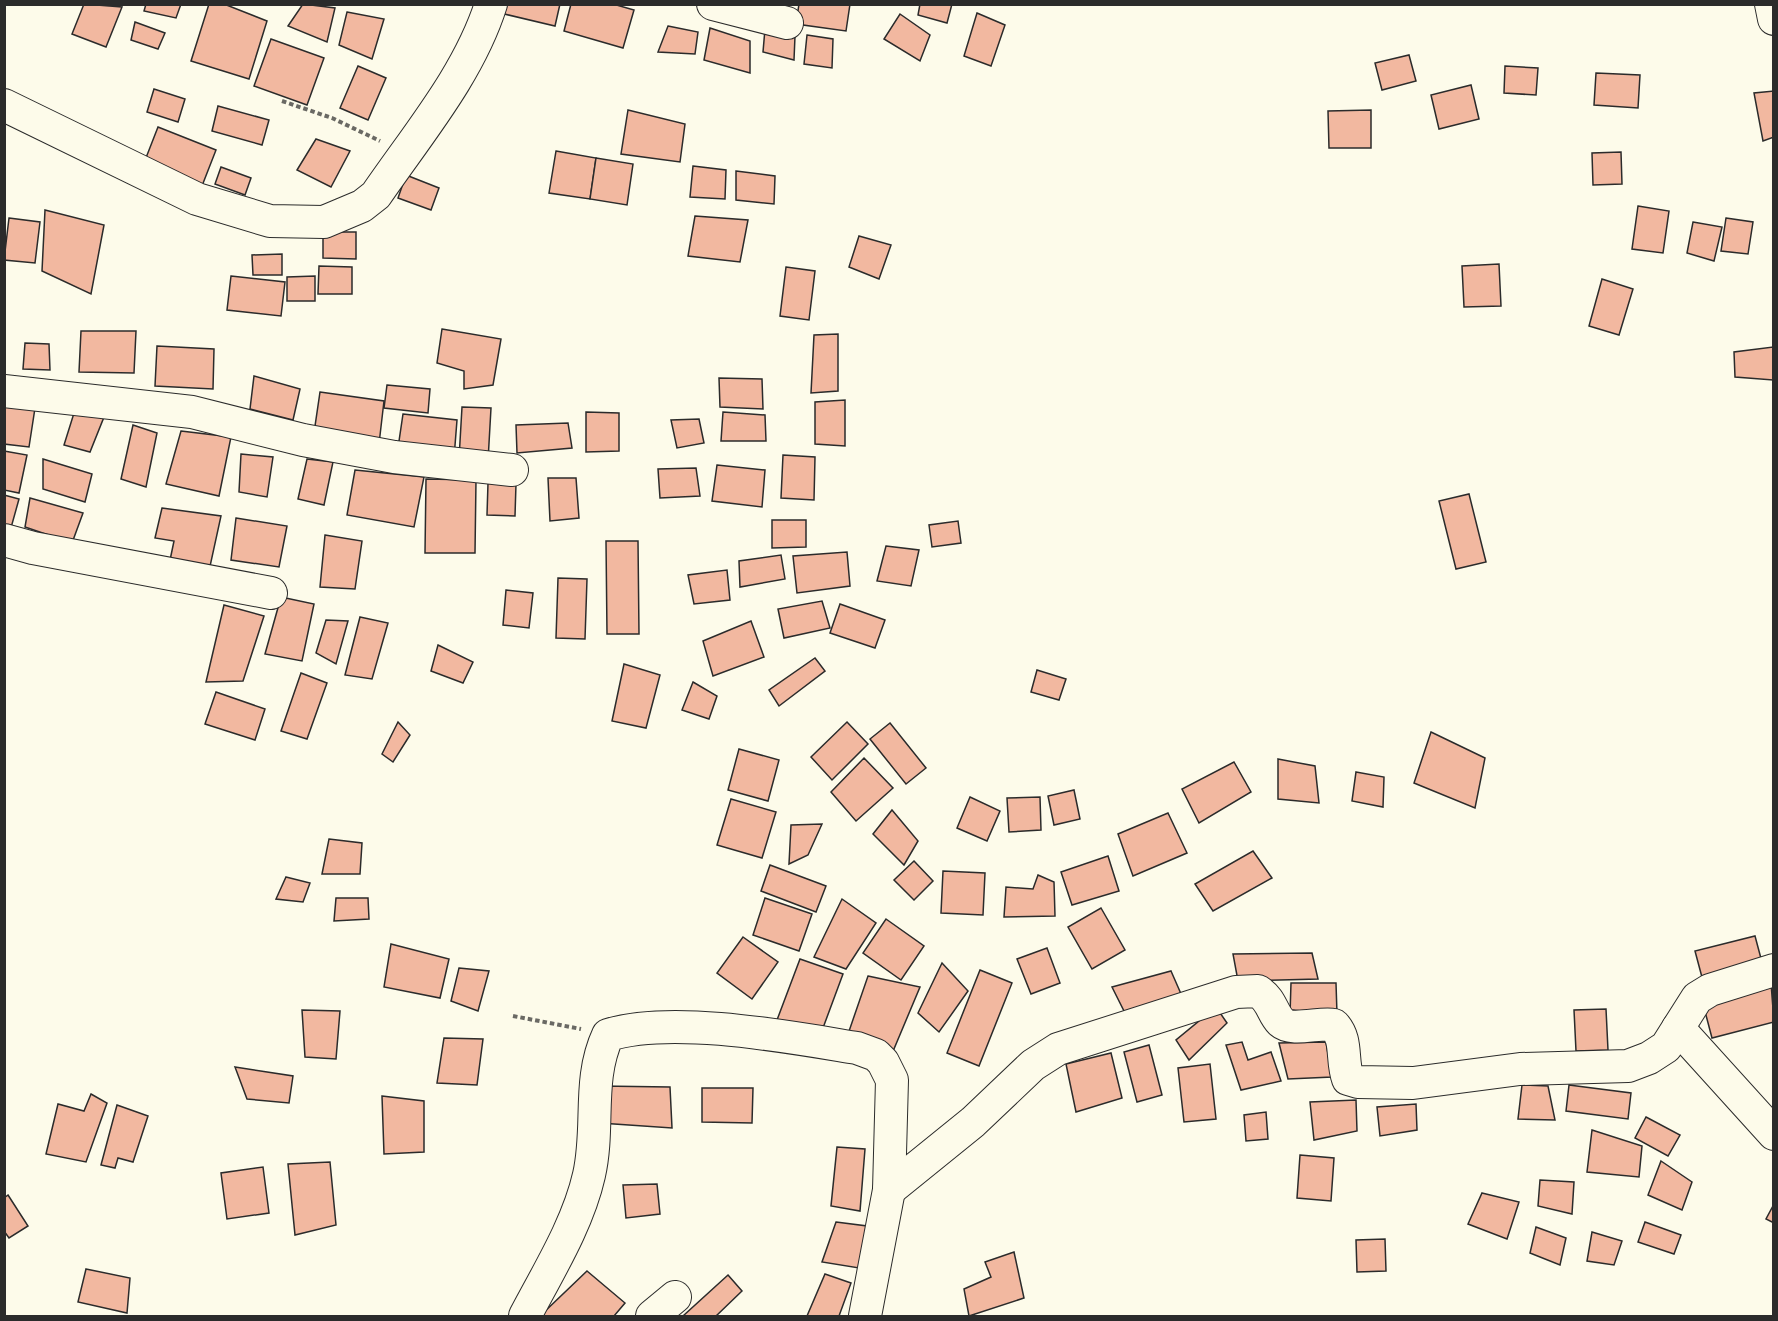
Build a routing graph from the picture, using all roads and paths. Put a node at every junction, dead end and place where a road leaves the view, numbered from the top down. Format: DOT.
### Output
graph roads {
  1 [pos="491,4"];
  2 [pos="713,4"];
  3 [pos="1771,4"];
  4 [pos="1773,19"];
  5 [pos="787,23"];
  6 [pos="282,101"];
  7 [pos="4,105"];
  8 [pos="405,153"];
  9 [pos="4,390"];
  10 [pos="512,470"];
  11 [pos="4,540"];
  12 [pos="271,593"];
  13 [pos="1773,970"];
  14 [pos="513,1016"];
  15 [pos="1678,1028"];
  16 [pos="608,1035"];
  17 [pos="1773,1134"];
  18 [pos="889,1190"];
  19 [pos="525,1317"];
  20 [pos="865,1317"];
  1 -- 8 [label="street"];
  2 -- 5 [label="street"];
  3 -- 4 [label="street"];
  6 -- 8 [label="path"];
  7 -- 8 [label="street"];
  9 -- 10 [label="street"];
  11 -- 12 [label="street"];
  13 -- 15 [label="street"];
  14 -- 16 [label="path"];
  15 -- 17 [label="street"];
  15 -- 18 [label="street"];
  16 -- 18 [label="street"];
  16 -- 19 [label="street"];
  18 -- 20 [label="street"];
}
